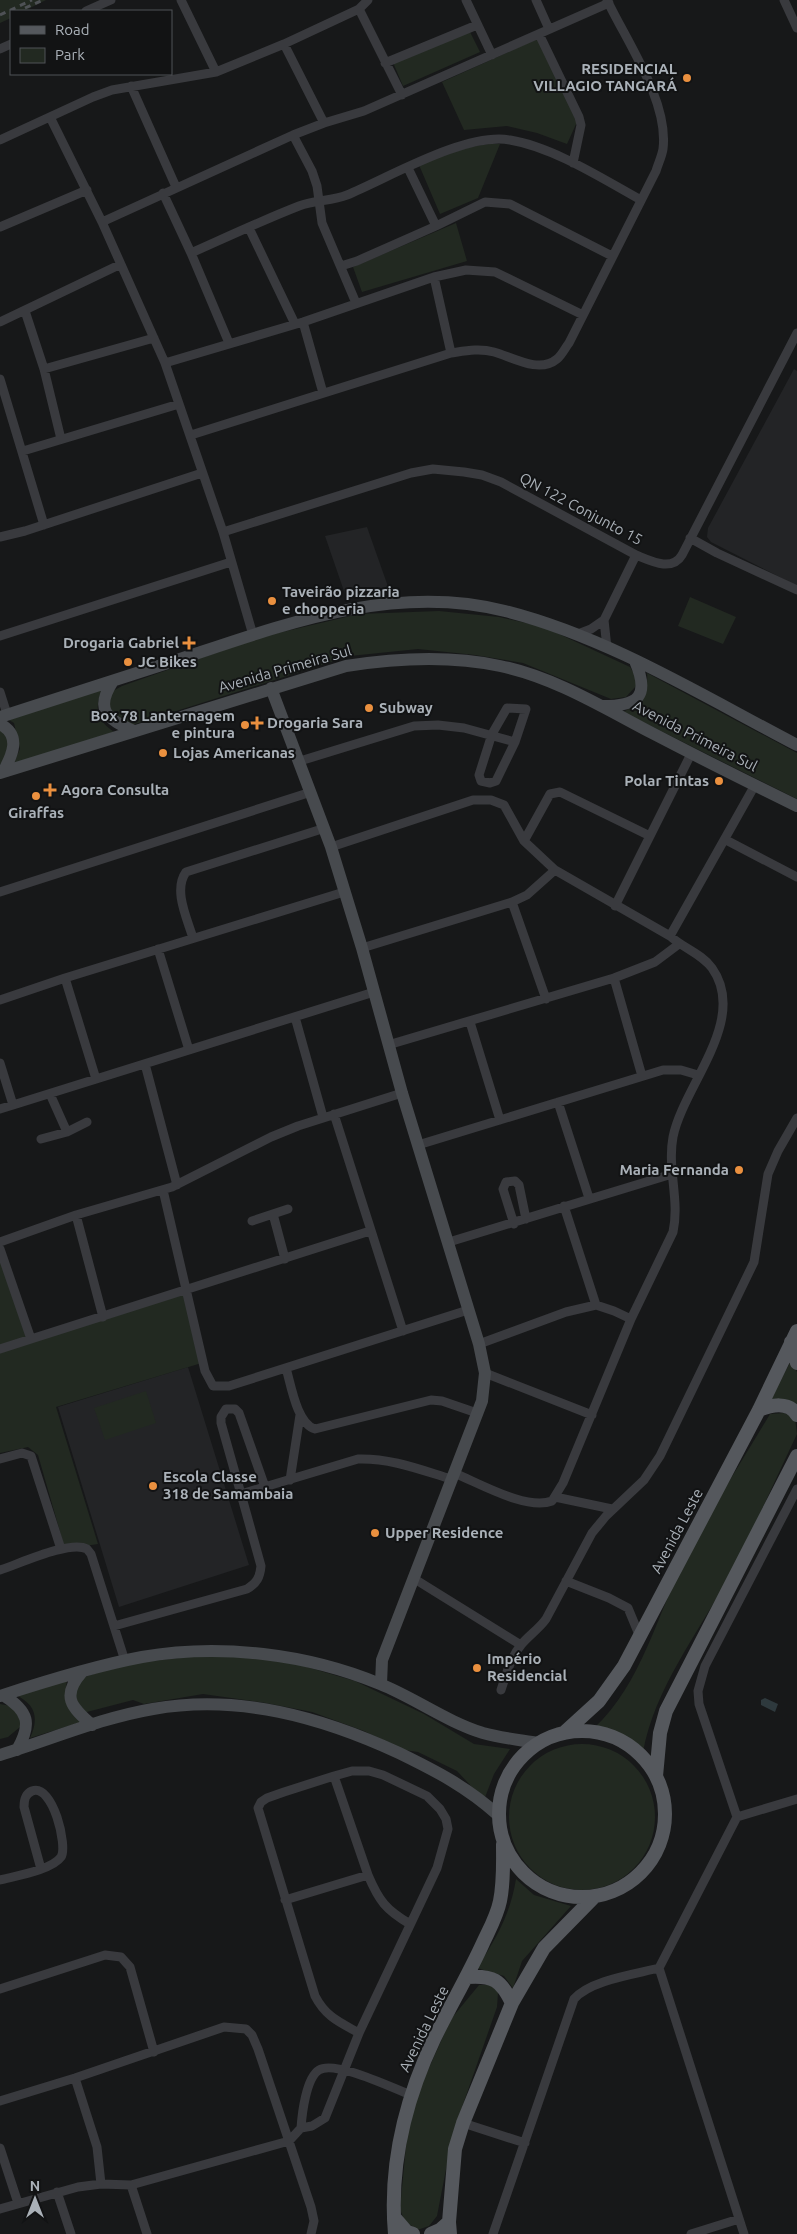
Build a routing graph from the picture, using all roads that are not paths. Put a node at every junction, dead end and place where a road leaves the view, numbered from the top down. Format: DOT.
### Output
graph roads {
  1 [pos="111,0"];
  2 [pos="181,0"];
  3 [pos="368,0"];
  4 [pos="466,0"];
  5 [pos="536,0"];
  6 [pos="784,0"];
  7 [pos="608,2"];
  8 [pos="359,9"];
  9 [pos="88,10"];
  10 [pos="477,25"];
  11 [pos="797,28"];
  12 [pos="549,30"];
  13 [pos="538,34"];
  14 [pos="284,44"];
  15 [pos="492,55"];
  16 [pos="385,64"];
  17 [pos="216,72"];
  18 [pos="131,86"];
  19 [pos="402,95"];
  20 [pos="50,117"];
  21 [pos="324,123"];
  22 [pos="293,135"];
  23 [pos="0,140"];
  24 [pos="573,163"];
  25 [pos="408,168"];
  26 [pos="176,187"];
  27 [pos="87,190"];
  28 [pos="163,193"];
  29 [pos="641,200"];
  30 [pos="320,201"];
  31 [pos="102,222"];
  32 [pos="436,226"];
  33 [pos="0,227"];
  34 [pos="249,228"];
  35 [pos="191,253"];
  36 [pos="612,256"];
  37 [pos="119,264"];
  38 [pos="341,266"];
  39 [pos="434,277"];
  40 [pos="356,303"];
  41 [pos="25,311"];
  42 [pos="583,315"];
  43 [pos="0,322"];
  44 [pos="299,323"];
  45 [pos="797,334"];
  46 [pos="154,338"];
  47 [pos="229,343"];
  48 [pos="794,348"];
  49 [pos="451,353"];
  50 [pos="165,363"];
  51 [pos="44,370"];
  52 [pos="0,379"];
  53 [pos="323,393"];
  54 [pos="179,404"];
  55 [pos="10,416"];
  56 [pos="0,419"];
  57 [pos="191,435"];
  58 [pos="61,439"];
  59 [pos="23,451"];
  60 [pos="202,473"];
  61 [pos="44,525"];
  62 [pos="223,532"];
  63 [pos="0,537"];
  64 [pos="690,538"];
  65 [pos="636,555"];
  66 [pos="231,562"];
  67 [pos="797,590"];
  68 [pos="604,620"];
  69 [pos="578,634"];
  70 [pos="253,635"];
  71 [pos="0,636"];
  72 [pos="607,648"];
  73 [pos="636,661"];
  74 [pos="113,681"];
  75 [pos="271,688"];
  76 [pos="0,692"];
  77 [pos="600,706"];
  78 [pos="2,718"];
  79 [pos="134,731"];
  80 [pos="492,734"];
  81 [pos="515,742"];
  82 [pos="797,745"];
  83 [pos="691,754"];
  84 [pos="300,761"];
  85 [pos="1,773"];
  86 [pos="755,786"];
  87 [pos="311,792"];
  88 [pos="797,806"];
  89 [pos="325,828"];
  90 [pos="650,836"];
  91 [pos="726,840"];
  92 [pos="524,841"];
  93 [pos="331,847"];
  94 [pos="555,870"];
  95 [pos="797,877"];
  96 [pos="0,892"];
  97 [pos="344,892"];
  98 [pos="512,902"];
  99 [pos="615,906"];
  100 [pos="670,936"];
  101 [pos="193,938"];
  102 [pos="679,944"];
  103 [pos="362,948"];
  104 [pos="158,949"];
  105 [pos="65,978"];
  106 [pos="614,978"];
  107 [pos="374,992"];
  108 [pos="546,999"];
  109 [pos="0,1000"];
  110 [pos="295,1017"];
  111 [pos="470,1022"];
  112 [pos="388,1045"];
  113 [pos="189,1050"];
  114 [pos="0,1063"];
  115 [pos="145,1064"];
  116 [pos="698,1075"];
  117 [pos="642,1076"];
  118 [pos="96,1079"];
  119 [pos="402,1093"];
  120 [pos="50,1094"];
  121 [pos="558,1102"];
  122 [pos="13,1105"];
  123 [pos="0,1109"];
  124 [pos="334,1114"];
  125 [pos="323,1117"];
  126 [pos="500,1120"];
  127 [pos="87,1122"];
  128 [pos="796,1124"];
  129 [pos="67,1132"];
  130 [pos="41,1139"];
  131 [pos="418,1145"];
  132 [pos="672,1174"];
  133 [pos="177,1184"];
  134 [pos="163,1190"];
  135 [pos="589,1198"];
  136 [pos="564,1206"];
  137 [pos="288,1209"];
  138 [pos="273,1214"];
  139 [pos="76,1215"];
  140 [pos="252,1220"];
  141 [pos="526,1220"];
  142 [pos="514,1224"];
  143 [pos="370,1232"];
  144 [pos="0,1242"];
  145 [pos="449,1242"];
  146 [pos="0,1249"];
  147 [pos="284,1259"];
  148 [pos="187,1290"];
  149 [pos="596,1305"];
  150 [pos="468,1310"];
  151 [pos="103,1317"];
  152 [pos="631,1319"];
  153 [pos="403,1330"];
  154 [pos="794,1336"];
  155 [pos="30,1339"];
  156 [pos="479,1344"];
  157 [pos="0,1349"];
  158 [pos="797,1363"];
  159 [pos="286,1368"];
  160 [pos="485,1373"];
  161 [pos="758,1410"];
  162 [pos="477,1413"];
  163 [pos="797,1414"];
  164 [pos="300,1415"];
  165 [pos="592,1415"];
  166 [pos="797,1456"];
  167 [pos="0,1459"];
  168 [pos="453,1476"];
  169 [pos="290,1480"];
  170 [pos="265,1487"];
  171 [pos="797,1489"];
  172 [pos="241,1494"];
  173 [pos="555,1496"];
  174 [pos="612,1509"];
  175 [pos="61,1549"];
  176 [pos="0,1570"];
  177 [pos="412,1578"];
  178 [pos="566,1581"];
  179 [pos="114,1626"];
  180 [pos="640,1637"];
  181 [pos="521,1645"];
  182 [pos="382,1660"];
  183 [pos="125,1661"];
  184 [pos="82,1672"];
  185 [pos="360,1676"];
  186 [pos="381,1684"];
  187 [pos="501,1690"];
  188 [pos="2,1695"];
  189 [pos="92,1725"];
  190 [pos="566,1732"];
  191 [pos="538,1743"];
  192 [pos="17,1750"];
  193 [pos="0,1755"];
  194 [pos="334,1776"];
  195 [pos="656,1776"];
  196 [pos="797,1800"];
  197 [pos="498,1815"];
  198 [pos="737,1817"];
  199 [pos="503,1844"];
  200 [pos="41,1869"];
  201 [pos="368,1876"];
  202 [pos="0,1880"];
  203 [pos="594,1897"];
  204 [pos="284,1900"];
  205 [pos="410,1924"];
  206 [pos="659,1968"];
  207 [pos="467,1977"];
  208 [pos="0,1989"];
  209 [pos="512,2003"];
  210 [pos="359,2034"];
  211 [pos="154,2052"];
  212 [pos="344,2070"];
  213 [pos="75,2078"];
  214 [pos="410,2095"];
  215 [pos="0,2101"];
  216 [pos="463,2123"];
  217 [pos="301,2128"];
  218 [pos="289,2140"];
  219 [pos="525,2143"];
  220 [pos="0,2148"];
  221 [pos="101,2184"];
  222 [pos="131,2185"];
  223 [pos="57,2192"];
  224 [pos="18,2204"];
  225 [pos="0,2209"];
  226 [pos="394,2217"];
  227 [pos="739,2219"];
  228 [pos="449,2228"];
  229 [pos="71,2234"];
  230 [pos="147,2234"];
  231 [pos="311,2234"];
  232 [pos="395,2234"];
  233 [pos="413,2234"];
  234 [pos="431,2234"];
  235 [pos="493,2234"];
  236 [pos="691,2234"];
  237 [pos="744,2234"];
  1 -- 9 [label="street"];
  2 -- 17 [label="street"];
  3 -- 8 [label="street"];
  4 -- 10 [label="street"];
  5 -- 12 [label="street"];
  6 -- 11 [label="street"];
  7 -- 12 [label="street"];
  7 -- 29 [label="street"];
  8 -- 14 [label="street"];
  8 -- 16 [label="street"];
  10 -- 15 [label="street"];
  10 -- 16 [label="street"];
  12 -- 13 [label="street"];
  13 -- 15 [label="street"];
  13 -- 24 [label="street"];
  14 -- 17 [label="street"];
  14 -- 21 [label="street"];
  15 -- 19 [label="street"];
  16 -- 19 [label="street"];
  17 -- 18 [label="street"];
  18 -- 20 [label="street"];
  18 -- 26 [label="street"];
  19 -- 21 [label="street"];
  20 -- 23 [label="street"];
  20 -- 27 [label="street"];
  21 -- 22 [label="street"];
  22 -- 26 [label="street"];
  22 -- 30 [label="street"];
  24 -- 25 [label="street"];
  24 -- 29 [label="street"];
  25 -- 30 [label="street"];
  25 -- 32 [label="street"];
  26 -- 28 [label="street"];
  27 -- 31 [label="street"];
  27 -- 33 [label="street"];
  28 -- 31 [label="street"];
  28 -- 35 [label="street"];
  29 -- 36 [label="street"];
  30 -- 34 [label="street"];
  30 -- 38 [label="street"];
  31 -- 37 [label="street"];
  32 -- 36 [label="street"];
  32 -- 38 [label="street"];
  34 -- 35 [label="street"];
  34 -- 44 [label="street"];
  35 -- 47 [label="street"];
  36 -- 42 [label="street"];
  37 -- 41 [label="street"];
  37 -- 46 [label="street"];
  38 -- 40 [label="street"];
  39 -- 40 [label="street"];
  39 -- 42 [label="street"];
  39 -- 49 [label="street"];
  40 -- 44 [label="street"];
  41 -- 43 [label="street"];
  41 -- 51 [label="street"];
  42 -- 49 [label="street"];
  44 -- 47 [label="street"];
  44 -- 53 [label="street"];
  45 -- 48 [label="street, QN 122 Conjunto 15"];
  46 -- 50 [label="street"];
  46 -- 51 [label="street"];
  47 -- 50 [label="street"];
  48 -- 64 [label="street, QN 122 Conjunto 15"];
  49 -- 53 [label="street"];
  50 -- 54 [label="street"];
  51 -- 58 [label="street"];
  52 -- 55 [label="street"];
  53 -- 57 [label="street"];
  54 -- 57 [label="street"];
  54 -- 58 [label="street"];
  55 -- 56 [label="street"];
  55 -- 59 [label="street"];
  57 -- 60 [label="street"];
  58 -- 59 [label="street"];
  59 -- 61 [label="street"];
  60 -- 61 [label="street"];
  60 -- 62 [label="street"];
  61 -- 63 [label="street"];
  62 -- 65 [label="street, QN 122 Conjunto 15"];
  62 -- 66 [label="street"];
  64 -- 65 [label="street, QN 122 Conjunto 15"];
  64 -- 67 [label="street"];
  65 -- 68 [label="street"];
  66 -- 70 [label="street"];
  66 -- 71 [label="street"];
  68 -- 69 [label="street"];
  68 -- 72 [label="street"];
  69 -- 70 [label="main road"];
  69 -- 72 [label="main road"];
  70 -- 74 [label="main road"];
  72 -- 73 [label="main road"];
  73 -- 77 [label="main road"];
  73 -- 82 [label="main road"];
  74 -- 78 [label="main road"];
  74 -- 79 [label="main road"];
  75 -- 77 [label="main road, Avenida Primeira Sul"];
  75 -- 79 [label="main road, Avenida Primeira Sul"];
  75 -- 84 [label="main road"];
  76 -- 78 [label="street"];
  77 -- 83 [label="main road, Avenida Primeira Sul"];
  78 -- 85 [label="main road"];
  79 -- 85 [label="main road, Avenida Primeira Sul"];
  80 -- 81 [label="street"];
  80 -- 81 [label="street"];
  80 -- 81 [label="street"];
  80 -- 84 [label="street"];
  83 -- 86 [label="main road, Avenida Primeira Sul"];
  83 -- 90 [label="street"];
  84 -- 87 [label="main road"];
  86 -- 88 [label="main road, Avenida Primeira Sul"];
  86 -- 91 [label="street"];
  87 -- 89 [label="main road"];
  87 -- 96 [label="street"];
  89 -- 93 [label="main road"];
  89 -- 101 [label="street"];
  90 -- 92 [label="street"];
  90 -- 99 [label="street"];
  91 -- 95 [label="street"];
  91 -- 100 [label="street"];
  92 -- 93 [label="street"];
  92 -- 94 [label="street"];
  93 -- 97 [label="main road"];
  94 -- 98 [label="street"];
  94 -- 99 [label="street"];
  97 -- 101 [label="street"];
  97 -- 103 [label="main road"];
  98 -- 103 [label="street"];
  98 -- 108 [label="street"];
  99 -- 100 [label="street"];
  100 -- 102 [label="street"];
  101 -- 104 [label="street"];
  102 -- 106 [label="street"];
  102 -- 116 [label="street"];
  103 -- 107 [label="main road"];
  104 -- 105 [label="street"];
  104 -- 113 [label="street"];
  105 -- 109 [label="street"];
  105 -- 118 [label="street"];
  106 -- 108 [label="street"];
  106 -- 117 [label="street"];
  107 -- 110 [label="street"];
  107 -- 112 [label="main road"];
  108 -- 111 [label="street"];
  110 -- 113 [label="street"];
  110 -- 125 [label="street"];
  111 -- 112 [label="street"];
  111 -- 126 [label="street"];
  112 -- 119 [label="main road"];
  113 -- 115 [label="street"];
  114 -- 122 [label="street"];
  115 -- 118 [label="street"];
  115 -- 133 [label="street"];
  116 -- 117 [label="street"];
  116 -- 132 [label="street"];
  117 -- 121 [label="street"];
  118 -- 120 [label="street"];
  119 -- 124 [label="street"];
  119 -- 131 [label="main road"];
  120 -- 122 [label="street"];
  120 -- 129 [label="street"];
  121 -- 126 [label="street"];
  121 -- 135 [label="street"];
  122 -- 123 [label="street"];
  124 -- 125 [label="street"];
  124 -- 143 [label="street"];
  125 -- 133 [label="street"];
  126 -- 131 [label="street"];
  127 -- 129 [label="street"];
  128 -- 174 [label="street"];
  129 -- 130 [label="street"];
  131 -- 145 [label="main road"];
  132 -- 135 [label="street"];
  132 -- 152 [label="street"];
  133 -- 134 [label="street"];
  134 -- 139 [label="street"];
  134 -- 148 [label="street"];
  135 -- 136 [label="street"];
  136 -- 141 [label="street"];
  136 -- 149 [label="street"];
  137 -- 138 [label="street"];
  138 -- 140 [label="street"];
  138 -- 147 [label="street"];
  139 -- 144 [label="street"];
  139 -- 151 [label="street"];
  141 -- 142 [label="street"];
  141 -- 142 [label="street"];
  142 -- 145 [label="street"];
  143 -- 147 [label="street"];
  143 -- 153 [label="street"];
  145 -- 150 [label="main road"];
  146 -- 155 [label="street"];
  147 -- 148 [label="street"];
  148 -- 151 [label="street"];
  148 -- 159 [label="street"];
  149 -- 152 [label="street"];
  149 -- 156 [label="street"];
  150 -- 153 [label="street"];
  150 -- 156 [label="main road"];
  151 -- 155 [label="street"];
  152 -- 165 [label="street"];
  153 -- 159 [label="street"];
  154 -- 158 [label="main road"];
  154 -- 161 [label="main road, Avenida Leste"];
  155 -- 157 [label="street"];
  156 -- 160 [label="main road"];
  159 -- 164 [label="street"];
  160 -- 162 [label="main road"];
  160 -- 165 [label="street"];
  161 -- 163 [label="main road"];
  161 -- 180 [label="main road, Avenida Leste"];
  162 -- 164 [label="street"];
  162 -- 168 [label="main road"];
  164 -- 169 [label="street"];
  165 -- 173 [label="street"];
  166 -- 195 [label="main road"];
  167 -- 175 [label="street"];
  168 -- 169 [label="street"];
  168 -- 173 [label="street"];
  168 -- 177 [label="main road"];
  169 -- 170 [label="street"];
  170 -- 172 [label="street"];
  170 -- 172 [label="street"];
  171 -- 198 [label="street"];
  172 -- 179 [label="street"];
  173 -- 174 [label="street"];
  174 -- 178 [label="street"];
  175 -- 176 [label="street"];
  175 -- 179 [label="street"];
  177 -- 181 [label="street"];
  177 -- 182 [label="main road"];
  178 -- 180 [label="street"];
  178 -- 181 [label="street"];
  179 -- 183 [label="street"];
  180 -- 190 [label="main road, Avenida Leste"];
  181 -- 187 [label="street"];
  182 -- 185 [label="main road"];
  182 -- 186 [label="main road"];
  183 -- 184 [label="main road"];
  183 -- 185 [label="main road"];
  184 -- 188 [label="main road"];
  184 -- 189 [label="main road"];
  185 -- 186 [label="main road"];
  186 -- 191 [label="main road"];
  188 -- 192 [label="main road"];
  189 -- 192 [label="main road"];
  189 -- 197 [label="main road"];
  190 -- 191 [label="main road"];
  190 -- 195 [label="main road"];
  191 -- 197 [label="main road"];
  192 -- 193 [label="main road"];
  194 -- 201 [label="street"];
  194 -- 204 [label="street"];
  194 -- 205 [label="street"];
  195 -- 203 [label="main road"];
  196 -- 198 [label="street"];
  197 -- 199 [label="main road"];
  198 -- 206 [label="street"];
  199 -- 203 [label="main road"];
  199 -- 207 [label="main road, Avenida Leste"];
  200 -- 200 [label="street"];
  200 -- 202 [label="street"];
  201 -- 204 [label="street"];
  201 -- 205 [label="street"];
  203 -- 209 [label="main road"];
  204 -- 210 [label="street"];
  205 -- 210 [label="street"];
  206 -- 219 [label="street"];
  206 -- 227 [label="street"];
  207 -- 209 [label="main road"];
  207 -- 214 [label="main road, Avenida Leste"];
  208 -- 211 [label="street"];
  209 -- 216 [label="main road"];
  210 -- 212 [label="street"];
  211 -- 213 [label="street"];
  211 -- 218 [label="street"];
  212 -- 214 [label="street"];
  212 -- 217 [label="street"];
  212 -- 217 [label="street"];
  213 -- 215 [label="street"];
  213 -- 221 [label="street"];
  214 -- 226 [label="main road, Avenida Leste"];
  216 -- 219 [label="street"];
  216 -- 228 [label="main road"];
  217 -- 218 [label="street"];
  218 -- 222 [label="street"];
  218 -- 231 [label="street"];
  219 -- 235 [label="street"];
  220 -- 224 [label="street"];
  221 -- 222 [label="street"];
  221 -- 223 [label="street"];
  222 -- 230 [label="street"];
  223 -- 224 [label="street"];
  223 -- 229 [label="street"];
  224 -- 225 [label="street"];
  226 -- 232 [label="main road, Avenida Leste"];
  226 -- 233 [label="main road"];
  227 -- 236 [label="street"];
  227 -- 237 [label="street"];
  228 -- 234 [label="main road"];
}
